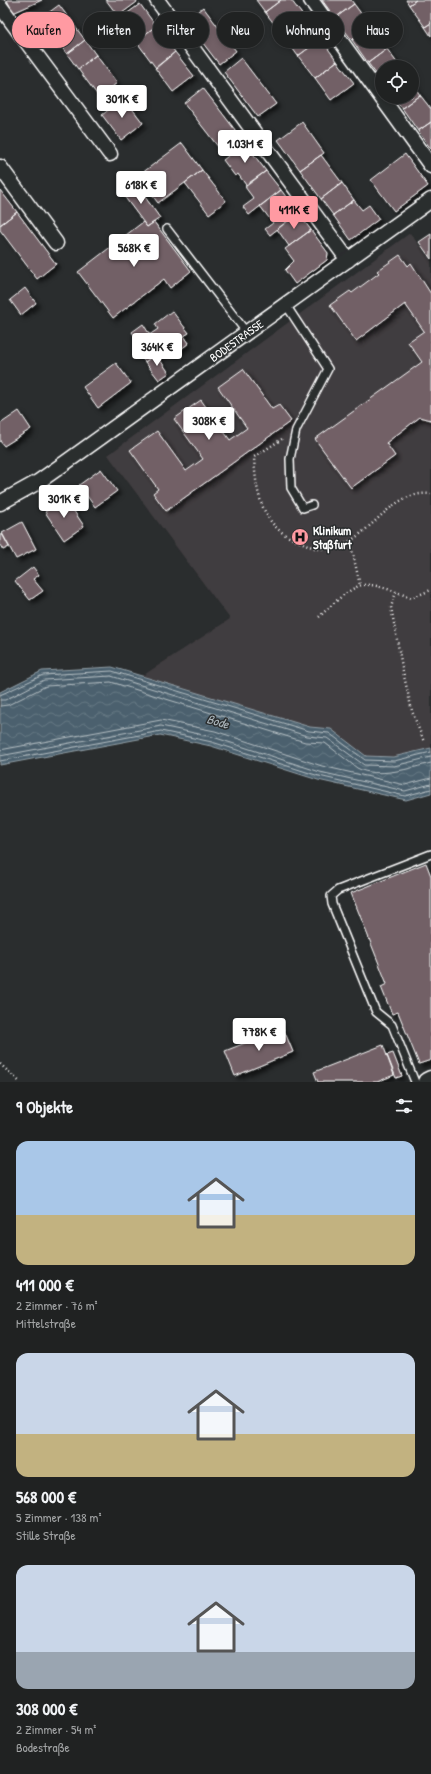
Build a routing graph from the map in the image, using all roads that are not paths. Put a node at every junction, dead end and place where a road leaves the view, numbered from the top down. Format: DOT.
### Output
graph roads {
  1 [pos="157,0"];
  2 [pos="311,0"];
  3 [pos="0,6"];
  4 [pos="110,154"];
  5 [pos="431,166"];
  6 [pos="0,167"];
  7 [pos="431,200"];
  8 [pos="167,228"];
  9 [pos="56,244"];
  10 [pos="348,260"];
  11 [pos="286,305"];
  12 [pos="246,333"];
  13 [pos="0,503"];
  14 [pos="312,505"];
  15 [pos="431,854"];
  16 [pos="431,1080"];
  17 [pos="415,1082"];
  18 [pos="427,1082"];
  1 -- 10 [label="street"];
  2 -- 5 [label="street"];
  3 -- 4 [label="street"];
  6 -- 9 [label="street"];
  7 -- 10 [label="street, BODESTRASSE"];
  8 -- 12 [label="lane"];
  10 -- 11 [label="street, BODESTRASSE"];
  11 -- 12 [label="street, BODESTRASSE"];
  11 -- 14 [label="lane"];
  12 -- 13 [label="street, BODESTRASSE"];
  15 -- 17 [label="lane"];
  16 -- 18 [label="street"];
}
